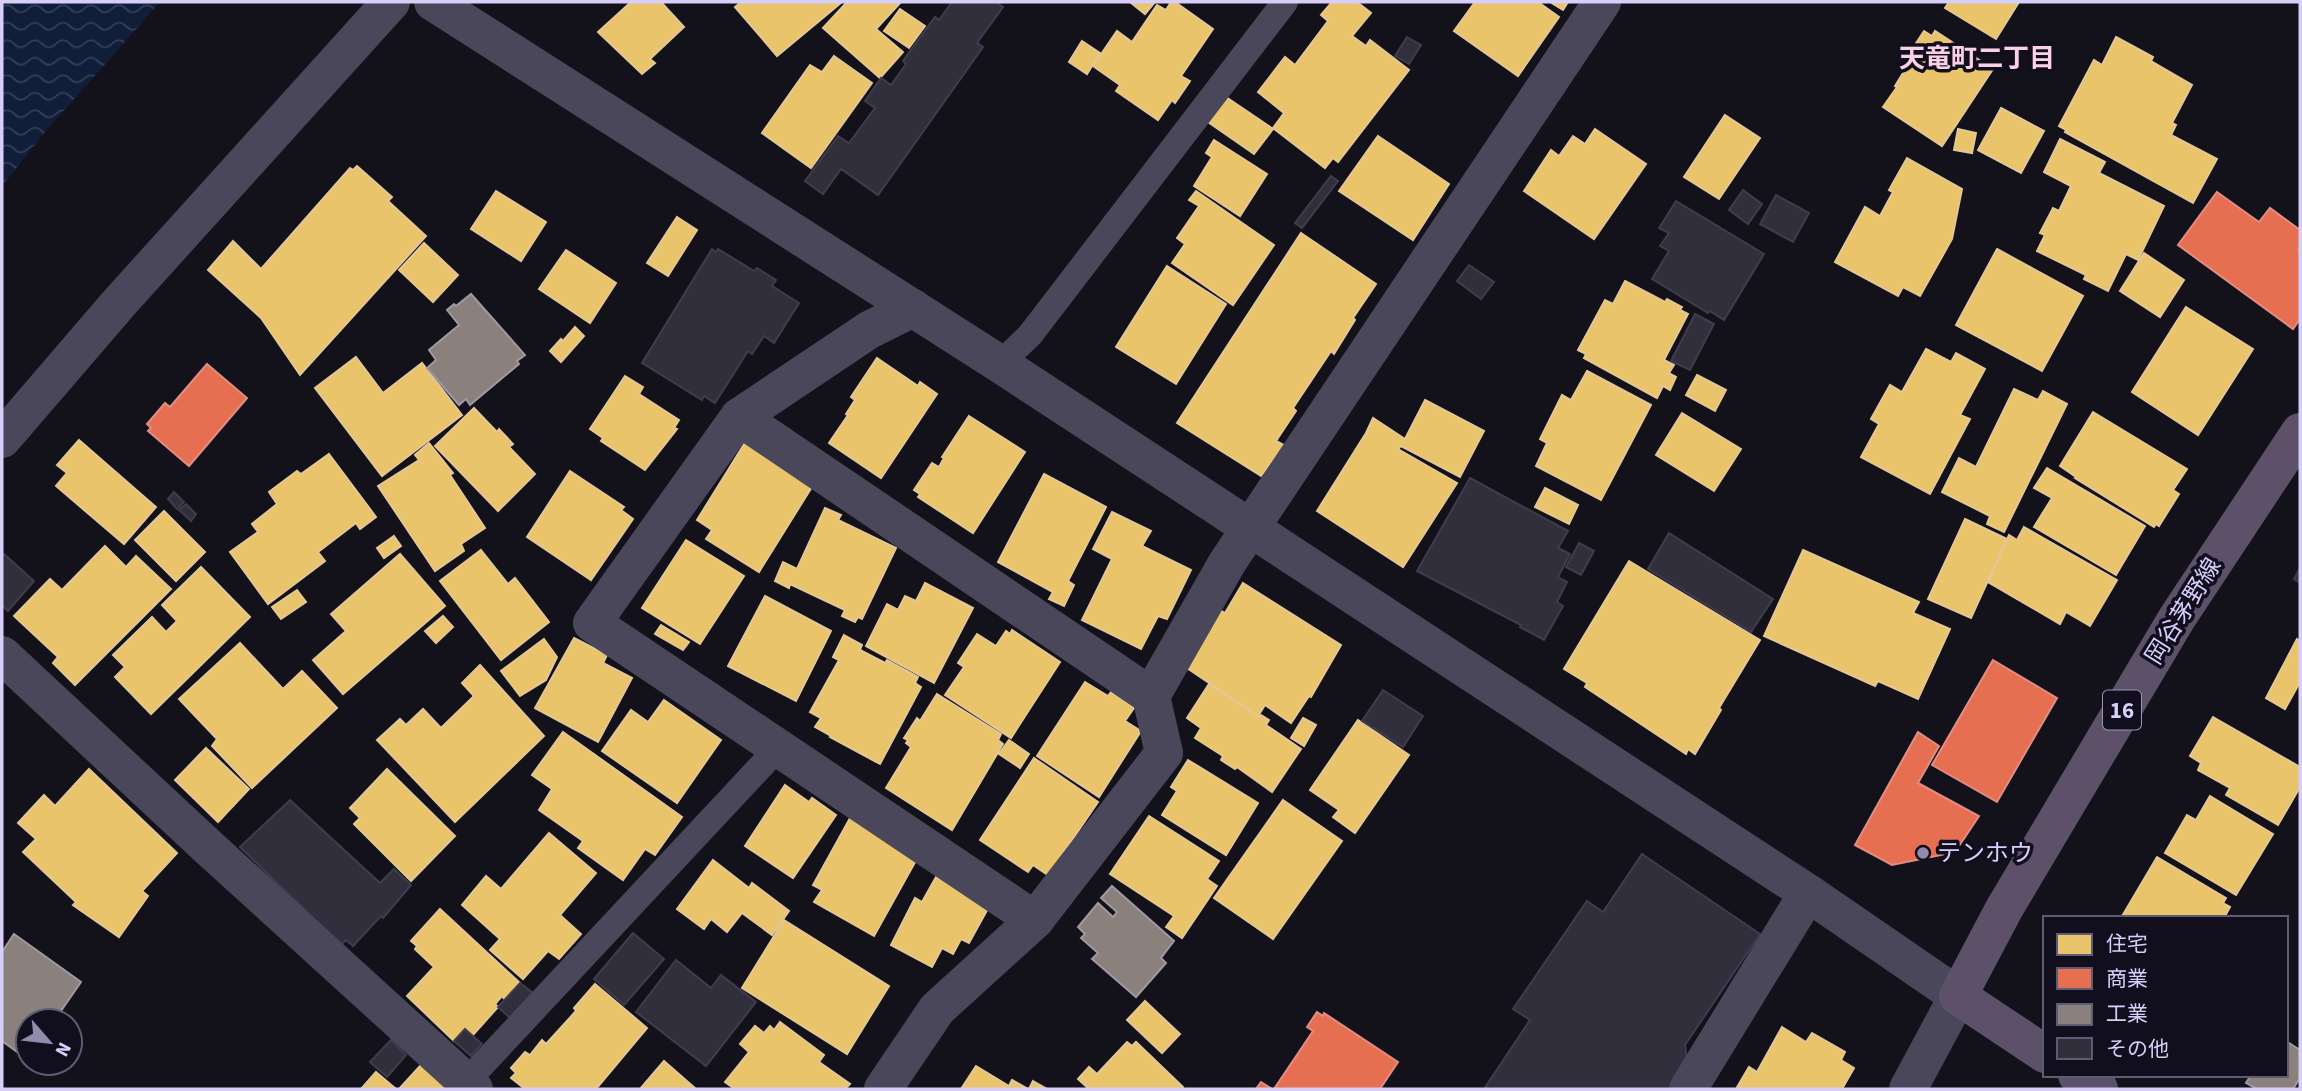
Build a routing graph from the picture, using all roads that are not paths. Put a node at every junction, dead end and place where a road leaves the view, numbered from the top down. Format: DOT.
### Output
graph roads {
  1 [pos="391,2"];
  2 [pos="433,2"];
  3 [pos="1285,2"];
  4 [pos="1602,2"];
  5 [pos="913,308"];
  6 [pos="1000,364"];
  7 [pos="739,417"];
  8 [pos="2300,432"];
  9 [pos="2,439"];
  10 [pos="1251,528"];
  11 [pos="2,655"];
  12 [pos="1152,696"];
  13 [pos="778,748"];
  14 [pos="1808,893"];
  15 [pos="1035,920"];
  16 [pos="1958,996"];
  17 [pos="2043,1053"];
  18 [pos="2080,1077"];
  19 [pos="470,1086"];
  20 [pos="883,1089"];
  21 [pos="1688,1089"];
  22 [pos="1908,1089"];
  23 [pos="2099,1089"];
  1 -- 9 [label="street"];
  2 -- 5 [label="street"];
  3 -- 6 [label="lane"];
  4 -- 10 [label="street"];
  5 -- 6 [label="street"];
  5 -- 7 [label="street"];
  6 -- 10 [label="street"];
  7 -- 12 [label="street"];
  7 -- 13 [label="street"];
  8 -- 16 [label="main road, 岡谷茅野線 / 16"];
  10 -- 12 [label="street"];
  10 -- 14 [label="street"];
  11 -- 19 [label="street"];
  12 -- 15 [label="street"];
  13 -- 15 [label="street"];
  13 -- 19 [label="lane"];
  14 -- 16 [label="street"];
  14 -- 21 [label="street"];
  15 -- 20 [label="street"];
  16 -- 17 [label="main road"];
  16 -- 22 [label="street"];
  18 -- 23 [label="main road"];
}
